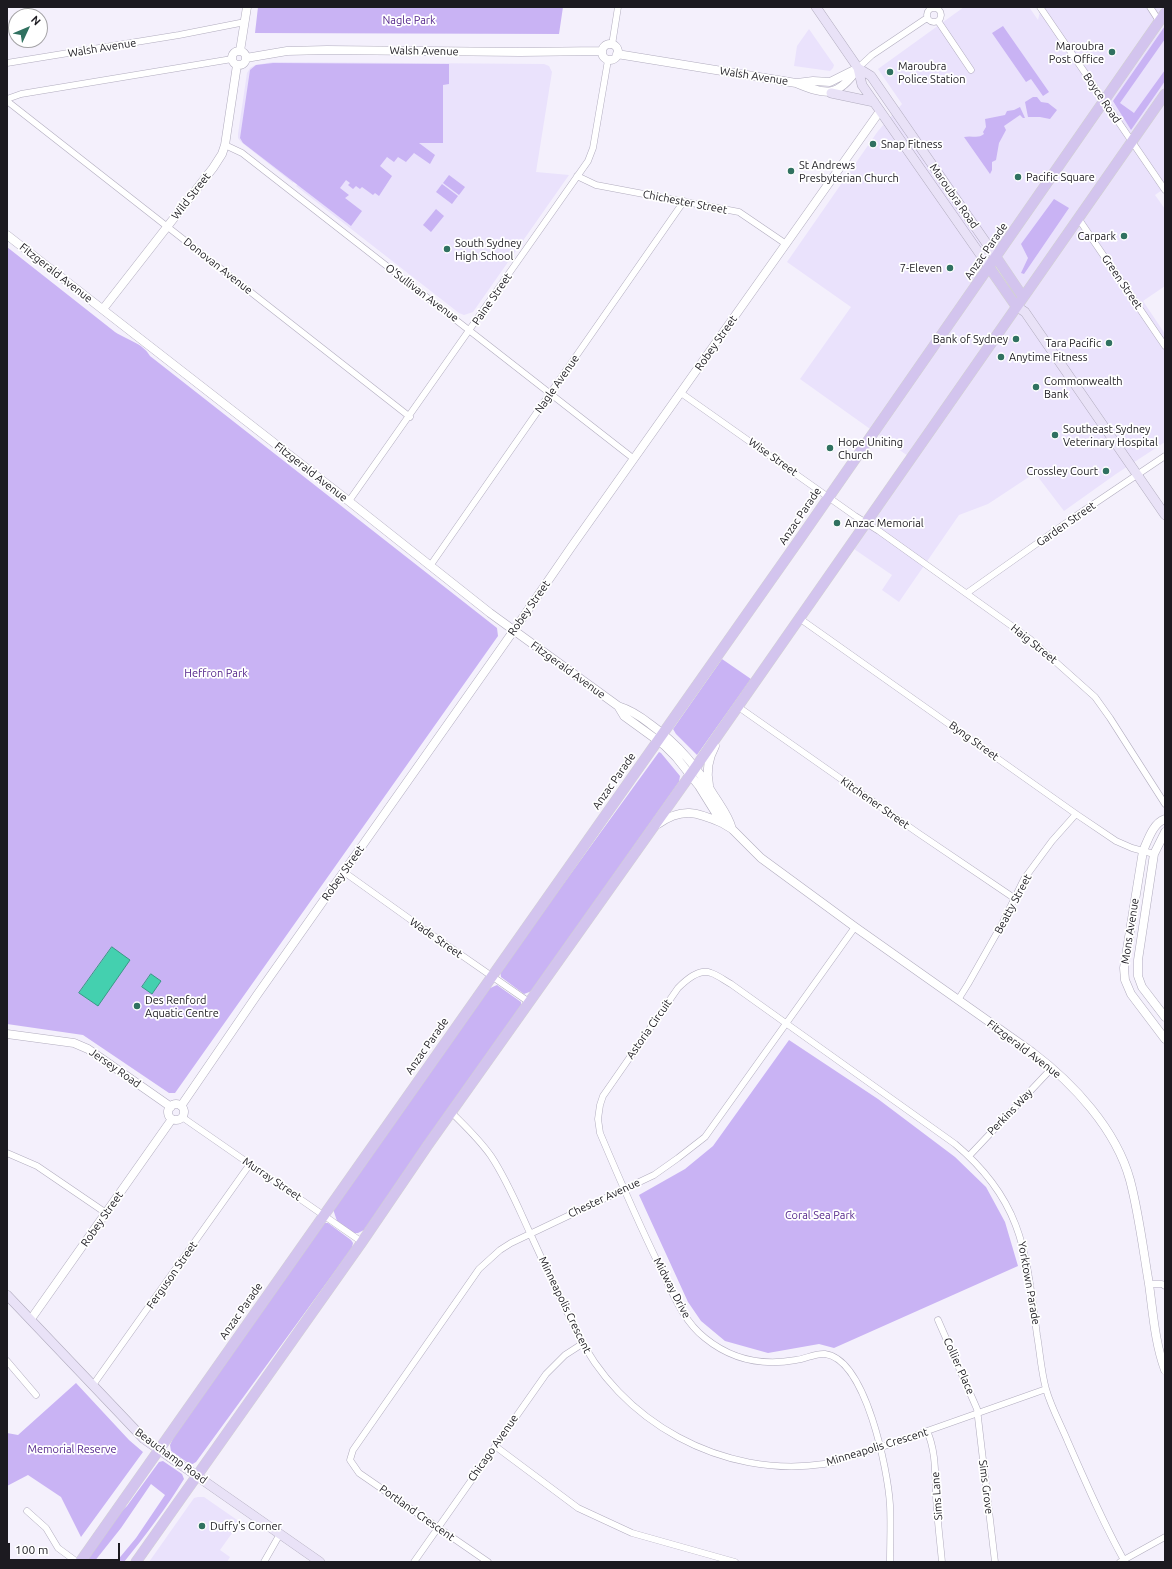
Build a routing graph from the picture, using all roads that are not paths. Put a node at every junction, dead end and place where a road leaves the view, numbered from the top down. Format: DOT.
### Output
graph roads {
  1 [pos="247,7"];
  2 [pos="618,7"];
  3 [pos="816,7"];
  4 [pos="947,7"];
  5 [pos="1040,7"];
  6 [pos="1150,7"];
  7 [pos="940,11"];
  8 [pos="1162,17"];
  9 [pos="927,18"];
  10 [pos="938,21"];
  11 [pos="244,26"];
  12 [pos="612,45"];
  13 [pos="242,51"];
  14 [pos="602,51"];
  15 [pos="617,54"];
  16 [pos="608,60"];
  17 [pos="235,62"];
  18 [pos="7,63"];
  19 [pos="858,68"];
  20 [pos="971,70"];
  21 [pos="796,83"];
  22 [pos="831,93"];
  23 [pos="1165,94"];
  24 [pos="7,100"];
  25 [pos="1105,101"];
  26 [pos="874,102"];
  27 [pos="880,111"];
  28 [pos="1132,142"];
  29 [pos="225,145"];
  30 [pos="577,176"];
  31 [pos="1165,190"];
  32 [pos="684,201"];
  33 [pos="1078,218"];
  34 [pos="168,227"];
  35 [pos="7,235"];
  36 [pos="786,244"];
  37 [pos="996,257"];
  38 [pos="989,267"];
  39 [pos="1022,297"];
  40 [pos="1016,306"];
  41 [pos="103,309"];
  42 [pos="1025,312"];
  43 [pos="470,330"];
  44 [pos="1165,346"];
  45 [pos="551,393"];
  46 [pos="681,393"];
  47 [pos="410,416"];
  48 [pos="1165,456"];
  49 [pos="634,459"];
  50 [pos="1138,475"];
  51 [pos="828,497"];
  52 [pos="349,502"];
  53 [pos="1165,515"];
  54 [pos="865,522"];
  55 [pos="430,566"];
  56 [pos="967,593"];
  57 [pos="799,618"];
  58 [pos="513,631"];
  59 [pos="737,706"];
  60 [pos="731,715"];
  61 [pos="660,737"];
  62 [pos="693,770"];
  63 [pos="710,788"];
  64 [pos="1165,804"];
  65 [pos="1076,814"];
  66 [pos="1165,819"];
  67 [pos="722,823"];
  68 [pos="650,829"];
  69 [pos="732,830"];
  70 [pos="1165,832"];
  71 [pos="1144,851"];
  72 [pos="1154,854"];
  73 [pos="344,872"];
  74 [pos="1014,898"];
  75 [pos="855,927"];
  76 [pos="491,976"];
  77 [pos="958,1000"];
  78 [pos="529,1002"];
  79 [pos="1165,1017"];
  80 [pos="786,1024"];
  81 [pos="7,1034"];
  82 [pos="1165,1039"];
  83 [pos="1052,1068"];
  84 [pos="181,1106"];
  85 [pos="171,1107"];
  86 [pos="451,1112"];
  87 [pos="182,1117"];
  88 [pos="172,1119"];
  89 [pos="7,1153"];
  90 [pos="969,1156"];
  91 [pos="250,1164"];
  92 [pos="624,1190"];
  93 [pos="106,1213"];
  94 [pos="324,1215"];
  95 [pos="530,1233"];
  96 [pos="362,1242"];
  97 [pos="1148,1284"];
  98 [pos="1165,1286"];
  99 [pos="7,1295"];
  100 [pos="31,1319"];
  101 [pos="938,1320"];
  102 [pos="582,1344"];
  103 [pos="7,1361"];
  104 [pos="1165,1370"];
  105 [pos="94,1386"];
  106 [pos="1046,1389"];
  107 [pos="36,1395"];
  108 [pos="978,1413"];
  109 [pos="927,1431"];
  110 [pos="495,1446"];
  111 [pos="880,1448"];
  112 [pos="159,1450"];
  113 [pos="350,1460"];
  114 [pos="196,1476"];
  115 [pos="27,1511"];
  116 [pos="438,1527"];
  117 [pos="280,1534"];
  118 [pos="1165,1537"];
  119 [pos="1123,1561"];
  120 [pos="79,1562"];
  121 [pos="136,1562"];
  122 [pos="264,1562"];
  123 [pos="320,1562"];
  124 [pos="414,1562"];
  125 [pos="488,1562"];
  126 [pos="735,1562"];
  127 [pos="890,1562"];
  128 [pos="942,1562"];
  129 [pos="996,1562"];
  1 -- 11 [label="street"];
  2 -- 12 [label="street"];
  3 -- 19 [label="main road, Maroubra Road"];
  4 -- 7 [label="street"];
  5 -- 25 [label="street, Boyce Road"];
  6 -- 8 [label="street"];
  7 -- 9 [label="street"];
  7 -- 10 [label="street"];
  8 -- 25 [label="main road, Anzac Parade"];
  9 -- 10 [label="street"];
  9 -- 19 [label="street"];
  10 -- 20 [label="street"];
  11 -- 13 [label="street"];
  11 -- 18 [label="street, Walsh Avenue"];
  12 -- 14 [label="street"];
  12 -- 15 [label="street"];
  13 -- 14 [label="street, Walsh Avenue"];
  13 -- 17 [label="street"];
  13 -- 17 [label="street"];
  14 -- 16 [label="street"];
  15 -- 16 [label="street"];
  15 -- 21 [label="street, Walsh Avenue"];
  16 -- 30 [label="street, Paine Street"];
  17 -- 24 [label="street"];
  17 -- 29 [label="street, Wild Street"];
  19 -- 21 [label="street, Walsh Avenue"];
  19 -- 22 [label="street"];
  19 -- 26 [label="main road, Maroubra Road"];
  19 -- 37 [label="main road, Maroubra Road"];
  21 -- 22 [label="street, Walsh Avenue"];
  22 -- 26 [label="main road"];
  23 -- 28 [label="main road"];
  24 -- 34 [label="street, Donovan Avenue"];
  25 -- 28 [label="street, Boyce Road"];
  25 -- 37 [label="main road, Anzac Parade"];
  26 -- 27 [label="main road, Maroubra Road"];
  27 -- 36 [label="street, Robey Street"];
  27 -- 38 [label="main road, Maroubra Road"];
  28 -- 31 [label="street, Boyce Road"];
  28 -- 33 [label="main road"];
  29 -- 34 [label="street, Wild Street"];
  29 -- 43 [label="street, O'Sullivan Avenue"];
  30 -- 32 [label="street, Chichester Street"];
  30 -- 43 [label="street, Paine Street"];
  32 -- 36 [label="street, Chichester Street"];
  32 -- 45 [label="street, Nagle Avenue"];
  33 -- 39 [label="main road"];
  33 -- 44 [label="street, Green Street"];
  34 -- 41 [label="street, Wild Street"];
  34 -- 47 [label="street, Donovan Avenue"];
  35 -- 41 [label="street, Fitzgerald Avenue"];
  36 -- 46 [label="street, Robey Street"];
  37 -- 38 [label="main road, Anzac Parade"];
  37 -- 39 [label="main road, Maroubra Road"];
  38 -- 40 [label="main road, Maroubra Road"];
  38 -- 51 [label="main road, Anzac Parade"];
  39 -- 40 [label="main road"];
  39 -- 42 [label="main road, Maroubra Road"];
  40 -- 42 [label="main road, Maroubra Road"];
  40 -- 54 [label="main road"];
  41 -- 52 [label="street, Fitzgerald Avenue"];
  42 -- 50 [label="main road, Maroubra Road"];
  43 -- 45 [label="street, O'Sullivan Avenue"];
  43 -- 47 [label="street, Paine Street"];
  45 -- 49 [label="street, O'Sullivan Avenue"];
  45 -- 55 [label="street, Nagle Avenue"];
  46 -- 49 [label="street, Robey Street"];
  46 -- 51 [label="street, Wise Street"];
  47 -- 52 [label="street, Paine Street"];
  48 -- 50 [label="street, Garden Street"];
  49 -- 58 [label="street, Robey Street"];
  50 -- 53 [label="main road, Maroubra Road"];
  50 -- 56 [label="street, Garden Street"];
  51 -- 54 [label="street, Wise Street"];
  51 -- 61 [label="main road, Anzac Parade"];
  52 -- 55 [label="street, Fitzgerald Avenue"];
  54 -- 56 [label="street, Haig Street"];
  54 -- 57 [label="main road"];
  55 -- 58 [label="street, Fitzgerald Avenue"];
  56 -- 64 [label="street, Haig Street"];
  57 -- 59 [label="main road"];
  57 -- 65 [label="street, Byng Street"];
  58 -- 61 [label="street, Fitzgerald Avenue"];
  58 -- 73 [label="street, Robey Street"];
  59 -- 60 [label="main road"];
  59 -- 74 [label="street, Kitchener Street"];
  60 -- 62 [label="main road"];
  60 -- 63 [label="street"];
  61 -- 62 [label="street, Fitzgerald Avenue"];
  61 -- 76 [label="main road, Anzac Parade"];
  62 -- 63 [label="street, Fitzgerald Avenue"];
  62 -- 67 [label="street, Fitzgerald Avenue"];
  62 -- 68 [label="main road"];
  63 -- 69 [label="street, Fitzgerald Avenue"];
  65 -- 71 [label="street, Byng Street"];
  65 -- 74 [label="street, Beatty Street"];
  66 -- 71 [label="street, Mons Avenue"];
  67 -- 68 [label="street"];
  67 -- 69 [label="street, Fitzgerald Avenue"];
  68 -- 78 [label="main road"];
  69 -- 75 [label="street, Fitzgerald Avenue"];
  70 -- 72 [label="street, Mons Avenue"];
  71 -- 72 [label="street, Byng Street"];
  71 -- 82 [label="street, Mons Avenue"];
  72 -- 79 [label="street, Mons Avenue"];
  73 -- 76 [label="street, Wade Street"];
  73 -- 84 [label="street, Robey Street"];
  74 -- 77 [label="street, Beatty Street"];
  75 -- 77 [label="street, Fitzgerald Avenue"];
  75 -- 80 [label="street, Chester Avenue"];
  76 -- 78 [label="street, Wade Street"];
  76 -- 94 [label="main road, Anzac Parade"];
  77 -- 83 [label="street, Fitzgerald Avenue"];
  78 -- 86 [label="main road"];
  80 -- 90 [label="street, Yorktown Parade"];
  80 -- 92 [label="street, Chester Avenue"];
  80 -- 92 [label="street, Astoria Circuit"];
  81 -- 85 [label="street, Jersey Road"];
  83 -- 90 [label="street, Perkins Way"];
  83 -- 97 [label="street, Fitzgerald Avenue"];
  84 -- 85 [label="street"];
  84 -- 87 [label="street"];
  85 -- 88 [label="street"];
  86 -- 95 [label="street, Minneapolis Crescent"];
  86 -- 96 [label="main road"];
  87 -- 88 [label="street"];
  87 -- 91 [label="street, Murray Street"];
  88 -- 93 [label="street, Robey Street"];
  89 -- 93 [label="street"];
  90 -- 106 [label="street, Yorktown Parade"];
  91 -- 94 [label="street, Murray Street"];
  91 -- 105 [label="street, Ferguson Street"];
  92 -- 95 [label="street, Chester Avenue"];
  92 -- 111 [label="street, Midway Drive"];
  93 -- 100 [label="street, Robey Street"];
  94 -- 96 [label="street, Murray Street"];
  94 -- 112 [label="main road, Anzac Parade"];
  95 -- 102 [label="street, Minneapolis Crescent"];
  95 -- 113 [label="street, Chester Avenue"];
  96 -- 114 [label="main road"];
  97 -- 98 [label="street"];
  97 -- 104 [label="street, Fitzgerald Avenue"];
  99 -- 100 [label="main road, Beauchamp Road"];
  100 -- 105 [label="main road, Beauchamp Road"];
  101 -- 108 [label="street, Collier Place"];
  102 -- 110 [label="street, Chicago Avenue"];
  102 -- 111 [label="street, Minneapolis Crescent"];
  103 -- 107 [label="street"];
  105 -- 112 [label="main road, Beauchamp Road"];
  106 -- 108 [label="street, Minneapolis Crescent"];
  106 -- 119 [label="street, Yorktown Parade"];
  108 -- 109 [label="street, Minneapolis Crescent"];
  108 -- 129 [label="street, Sims Grove"];
  109 -- 111 [label="street, Minneapolis Crescent"];
  109 -- 128 [label="street, Sims Lane"];
  110 -- 116 [label="street, Chicago Avenue"];
  110 -- 126 [label="street"];
  111 -- 127 [label="street, Midway Drive"];
  112 -- 114 [label="main road, Beauchamp Road"];
  112 -- 120 [label="main road, Anzac Parade"];
  113 -- 116 [label="street, Portland Crescent"];
  114 -- 117 [label="main road, Beauchamp Road"];
  114 -- 121 [label="main road"];
  115 -- 120 [label="street"];
  116 -- 124 [label="street, Chicago Avenue"];
  116 -- 125 [label="street, Portland Crescent"];
  117 -- 122 [label="street"];
  117 -- 123 [label="main road, Beauchamp Road"];
  118 -- 119 [label="street"];
}
